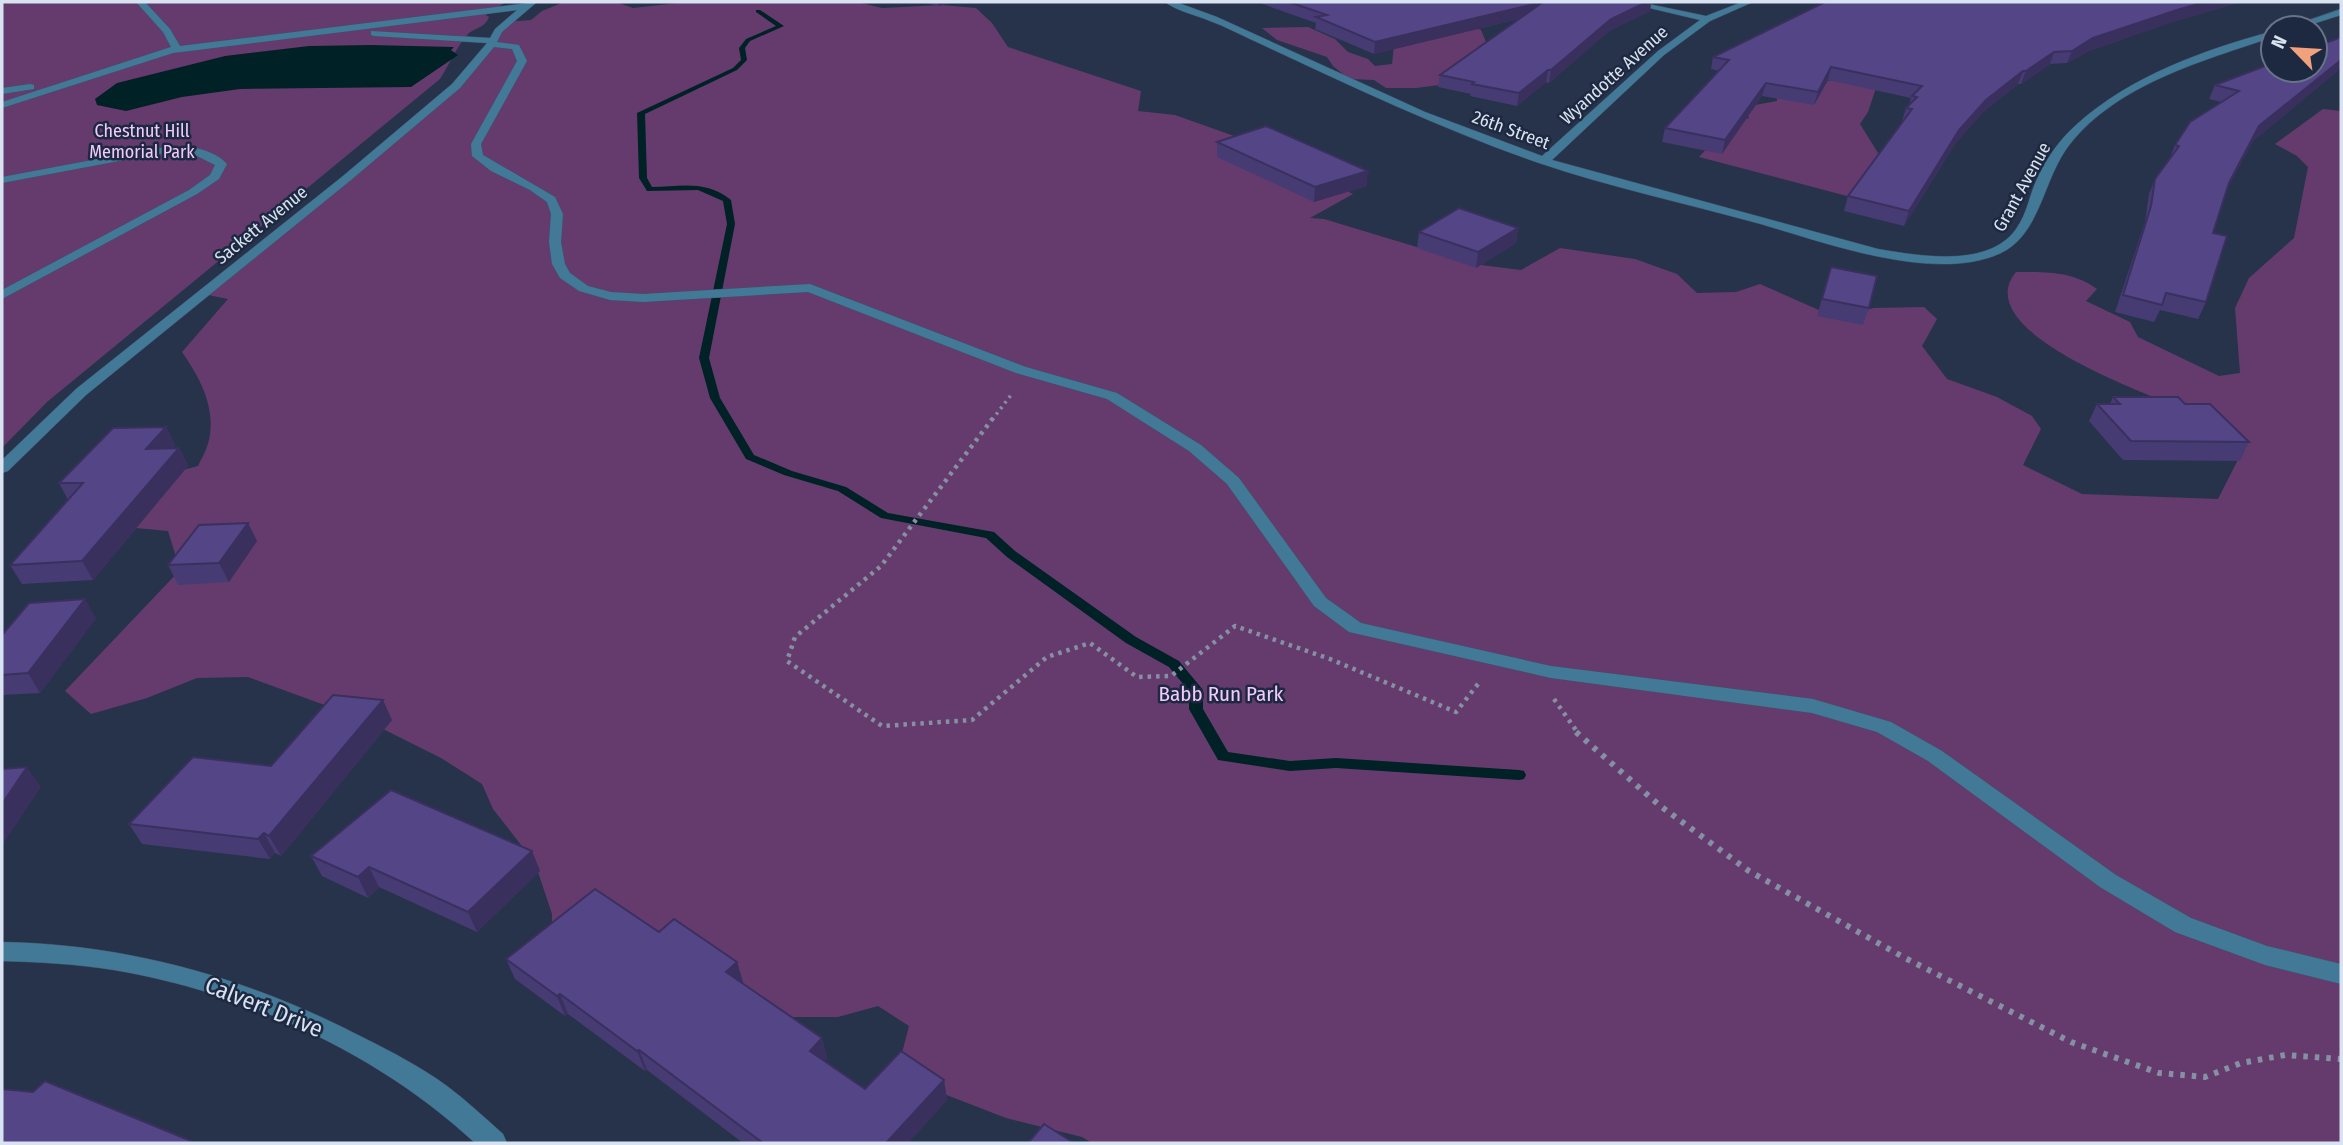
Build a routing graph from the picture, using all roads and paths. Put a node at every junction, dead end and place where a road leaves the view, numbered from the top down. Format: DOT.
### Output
graph roads {
  1 [pos="140,2"];
  2 [pos="1169,2"];
  3 [pos="1628,2"];
  4 [pos="1749,2"];
  5 [pos="528,5"];
  6 [pos="1707,19"];
  7 [pos="304,31"];
  8 [pos="2259,39"];
  9 [pos="492,42"];
  10 [pos="177,49"];
  11 [pos="92,75"];
  12 [pos="2,91"];
  13 [pos="2,105"];
  14 [pos="1544,161"];
  15 [pos="2,180"];
  16 [pos="1856,248"];
  17 [pos="2,295"];
  18 [pos="1028,372"];
  19 [pos="2,468"];
  20 [pos="1496,660"];
  21 [pos="1531,668"];
  22 [pos="2,951"];
  23 [pos="2341,974"];
  24 [pos="2341,1059"];
  25 [pos="494,1143"];
  1 -- 10 [label="street"];
  2 -- 14 [label="street, 26th Street"];
  3 -- 6 [label="street"];
  4 -- 6 [label="street, Wyandotte Avenue"];
  5 -- 7 [label="street"];
  5 -- 9 [label="street, Sackett Avenue"];
  6 -- 14 [label="street, Wyandotte Avenue"];
  7 -- 9 [label="street"];
  7 -- 10 [label="street"];
  8 -- 16 [label="street, Grant Avenue"];
  9 -- 18 [label="street"];
  9 -- 19 [label="street, Sackett Avenue"];
  10 -- 11 [label="street"];
  11 -- 12 [label="street"];
  11 -- 13 [label="street"];
  14 -- 16 [label="street, 26th Street"];
  15 -- 17 [label="street"];
  18 -- 20 [label="street"];
  18 -- 20 [label="path"];
  20 -- 21 [label="street"];
  21 -- 23 [label="street"];
  21 -- 24 [label="path"];
  22 -- 25 [label="street, Calvert Drive"];
}
